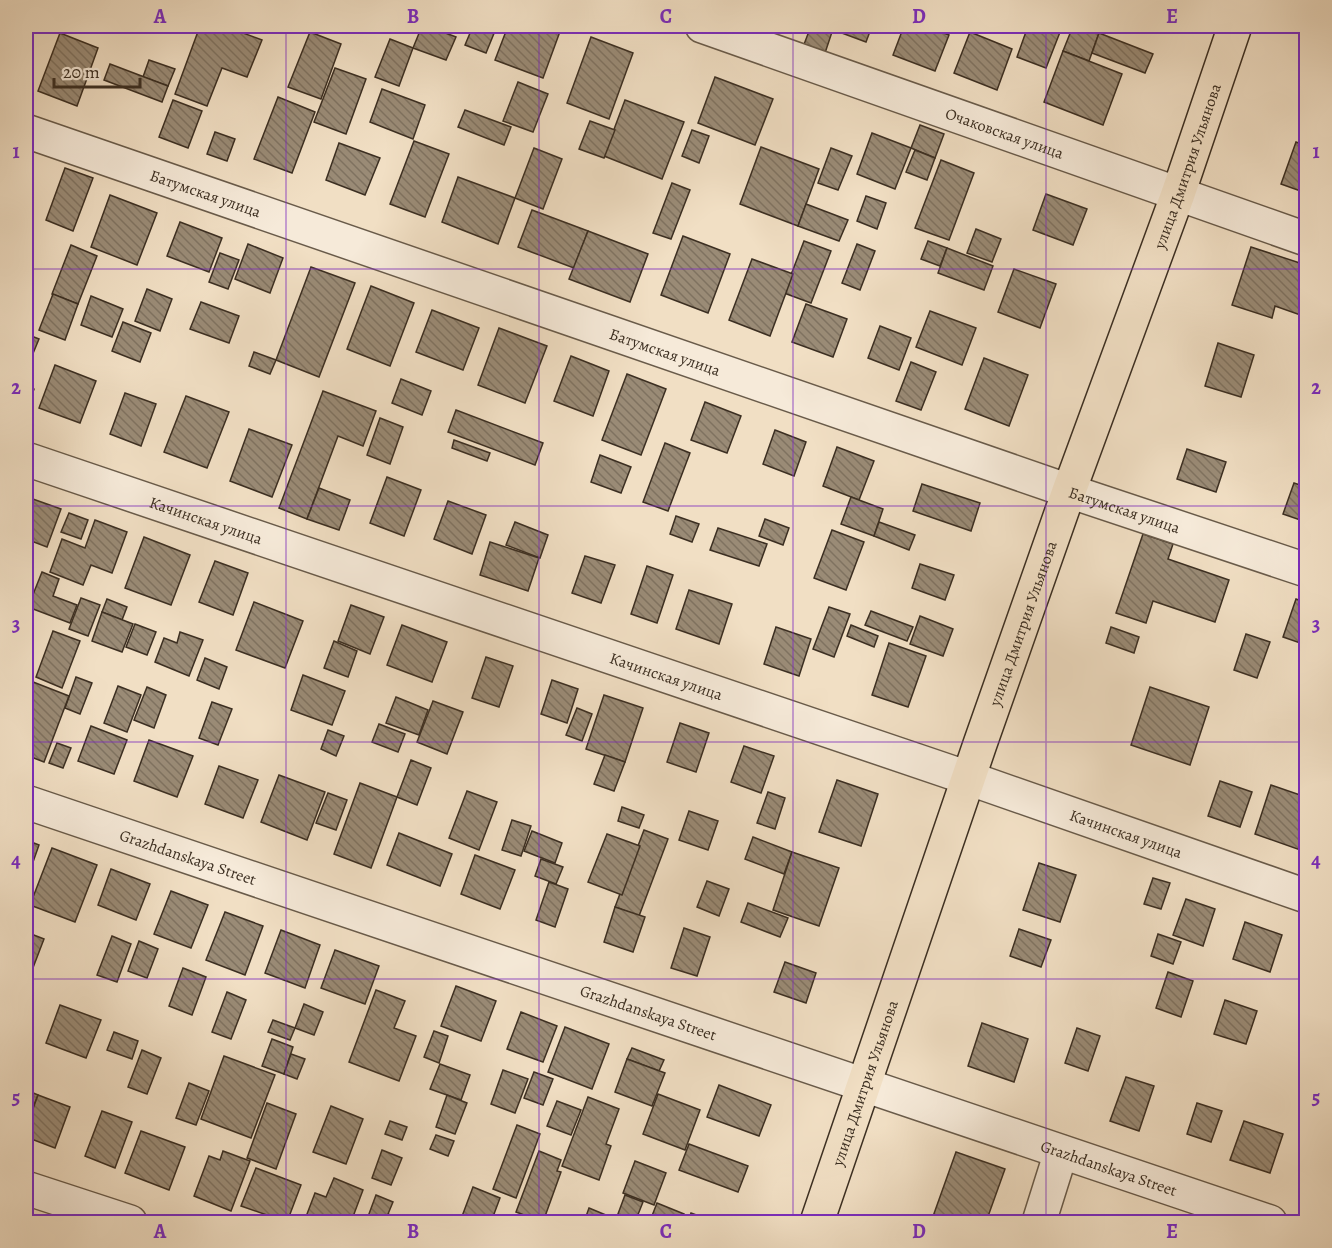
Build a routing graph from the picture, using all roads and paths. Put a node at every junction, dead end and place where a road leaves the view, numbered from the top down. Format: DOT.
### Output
graph roads {
  1 [pos="702,26"];
  2 [pos="1235,26"];
  3 [pos="26,131"];
  4 [pos="1178,195"];
  5 [pos="1306,239"];
  6 [pos="26,459"];
  7 [pos="1069,491"];
  8 [pos="1306,570"];
  9 [pos="968,778"];
  10 [pos="26,802"];
  11 [pos="1306,896"];
  12 [pos="864,1086"];
  13 [pos="1061,1152"];
  14 [pos="26,1188"];
  15 [pos="130,1222"];
  16 [pos="817,1222"];
  17 [pos="1039,1222"];
  18 [pos="1270,1222"];
  1 -- 4 [label="street, Очаковская улица"];
  2 -- 4 [label="main road, улица Дмитрия Ульянова"];
  3 -- 7 [label="street, Батумская улица"];
  4 -- 5 [label="street, Очаковская улица"];
  4 -- 7 [label="main road, улица Дмитрия Ульянова"];
  6 -- 9 [label="street, Качинская улица"];
  7 -- 8 [label="street, Батумская улица"];
  7 -- 9 [label="main road, улица Дмитрия Ульянова"];
  9 -- 11 [label="street, Качинская улица"];
  9 -- 12 [label="main road, улица Дмитрия Ульянова"];
  10 -- 12 [label="street, Grazhdanskaya Street"];
  12 -- 13 [label="street, Grazhdanskaya Street"];
  12 -- 16 [label="main road, улица Дмитрия Ульянова"];
  13 -- 17 [label="street"];
  13 -- 18 [label="street, Grazhdanskaya Street"];
  14 -- 15 [label="street"];
}
